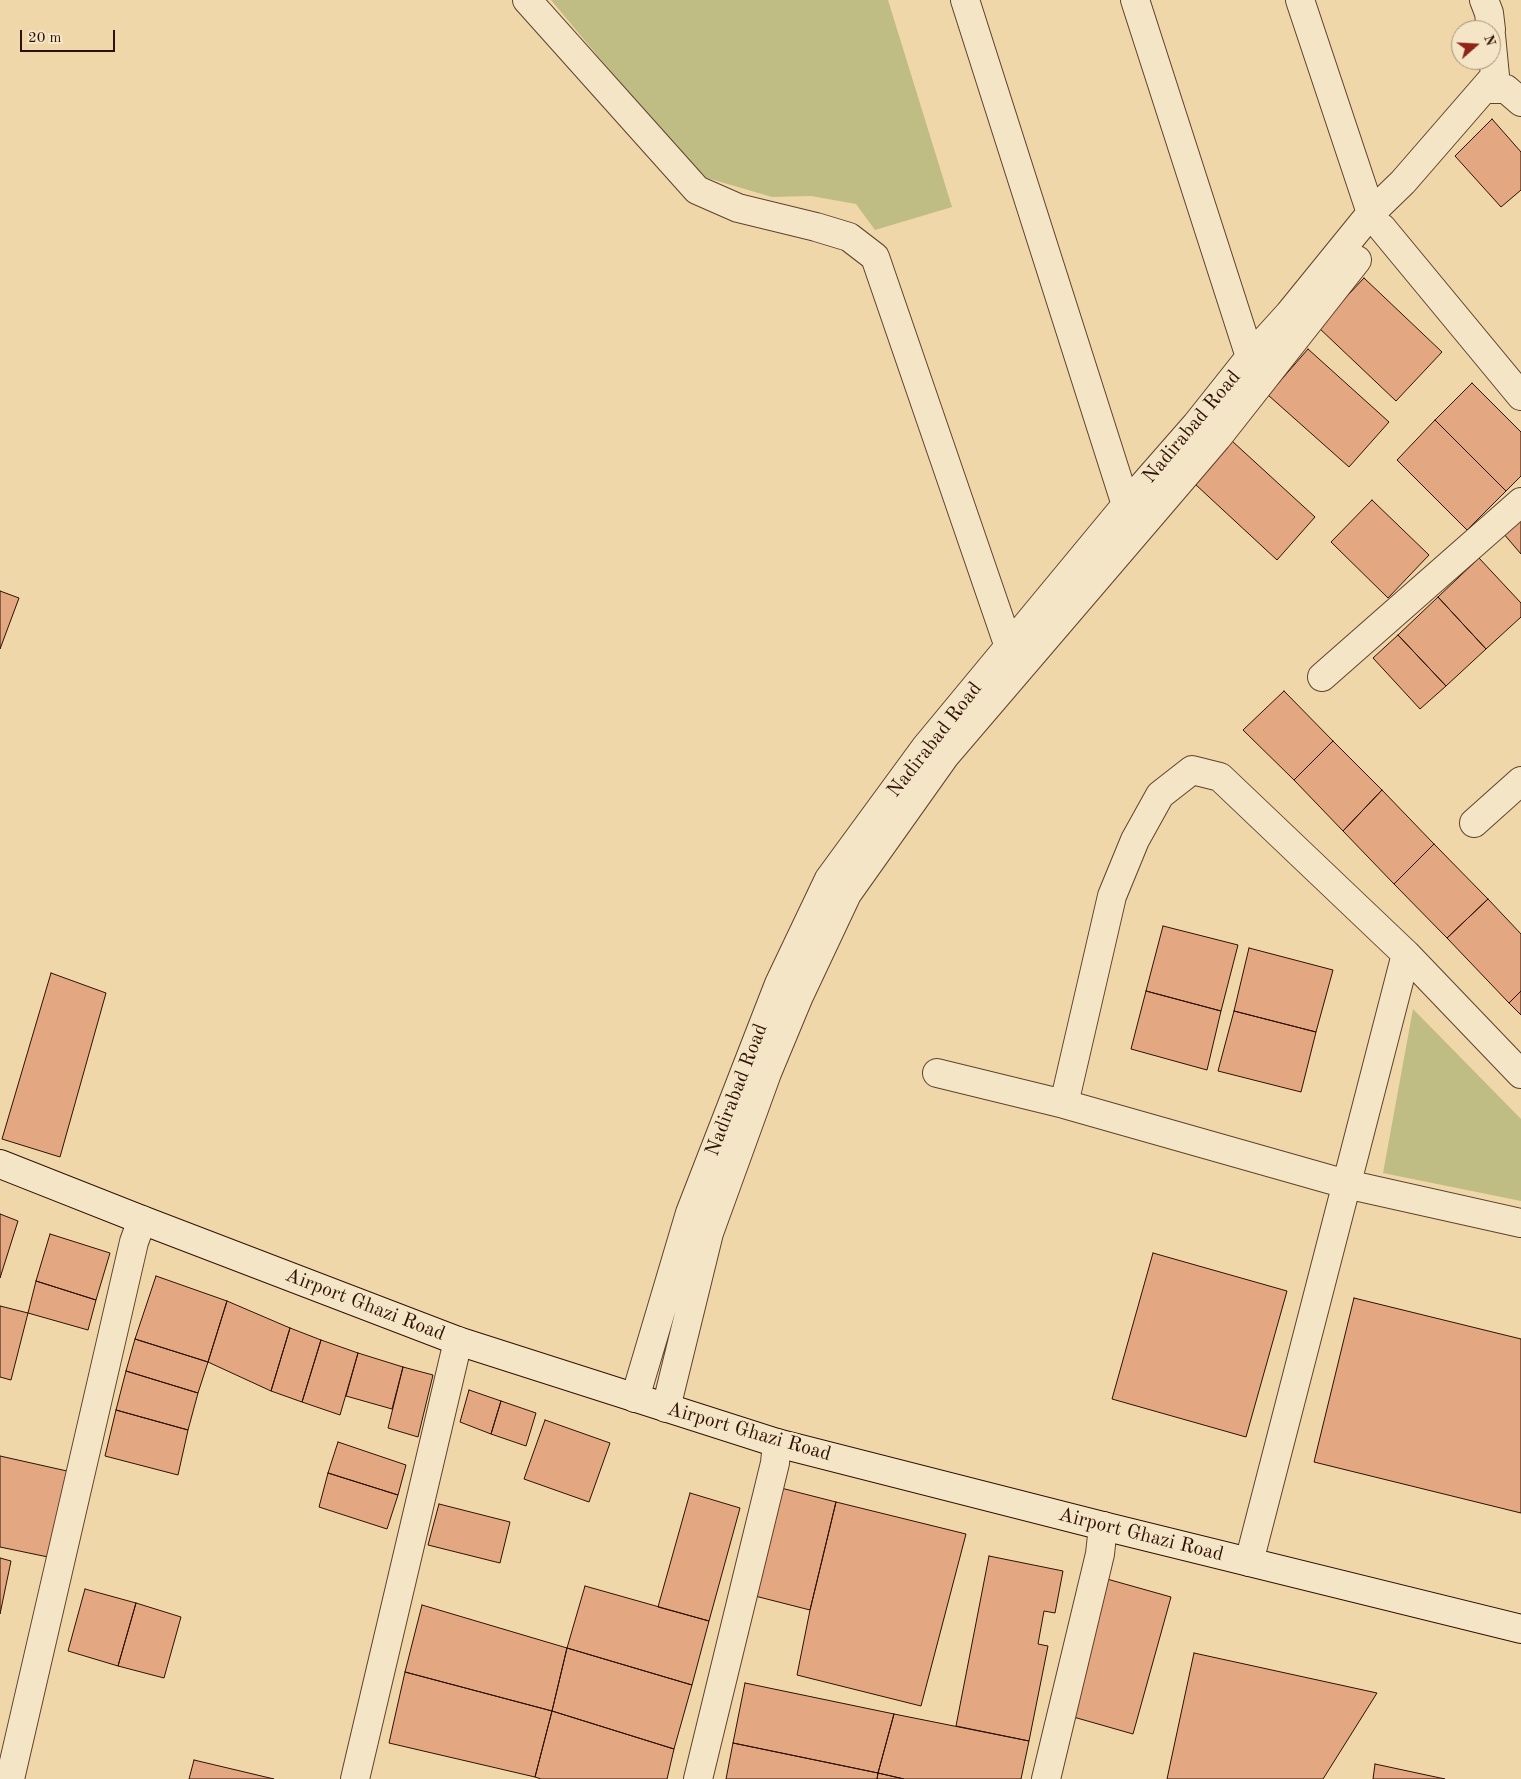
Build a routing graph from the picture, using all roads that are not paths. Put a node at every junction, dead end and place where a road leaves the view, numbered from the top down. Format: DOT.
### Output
graph roads {
  1 [pos="527,0"];
  2 [pos="965,0"];
  3 [pos="1135,0"];
  4 [pos="1300,0"];
  5 [pos="1484,0"];
  6 [pos="1489,20"];
  7 [pos="1494,70"];
  8 [pos="1484,89"];
  9 [pos="1521,102"];
  10 [pos="1377,220"];
  11 [pos="1250,357"];
  12 [pos="1521,396"];
  13 [pos="1521,502"];
  14 [pos="1126,505"];
  15 [pos="1154,510"];
  16 [pos="1009,647"];
  17 [pos="1322,677"];
  18 [pos="1521,781"];
  19 [pos="1474,823"];
  20 [pos="868,846"];
  21 [pos="1406,954"];
  22 [pos="937,1072"];
  23 [pos="1521,1074"];
  24 [pos="1064,1104"];
  25 [pos="0,1164"];
  26 [pos="1346,1184"];
  27 [pos="142,1220"];
  28 [pos="1521,1224"];
  29 [pos="458,1341"];
  30 [pos="635,1398"];
  31 [pos="666,1408"];
  32 [pos="777,1443"];
  33 [pos="1103,1526"];
  34 [pos="1249,1562"];
  35 [pos="1521,1629"];
  36 [pos="10,1779"];
  37 [pos="355,1779"];
  38 [pos="698,1779"];
  39 [pos="1046,1779"];
  1 -- 16 [label="street"];
  2 -- 14 [label="street"];
  3 -- 11 [label="street"];
  4 -- 10 [label="street"];
  5 -- 6 [label="street"];
  7 -- 8 [label="street, Nadirabad Road"];
  8 -- 9 [label="street"];
  8 -- 10 [label="street, Nadirabad Road"];
  10 -- 11 [label="street, Nadirabad Road"];
  10 -- 12 [label="street"];
  10 -- 15 [label="street, Nadirabad Road"];
  11 -- 14 [label="street, Nadirabad Road"];
  13 -- 17 [label="street"];
  14 -- 15 [label="street"];
  14 -- 16 [label="street, Nadirabad Road"];
  15 -- 20 [label="street, Nadirabad Road"];
  16 -- 20 [label="street, Nadirabad Road"];
  18 -- 19 [label="street"];
  20 -- 30 [label="street, Nadirabad Road"];
  20 -- 31 [label="street, Nadirabad Road"];
  21 -- 23 [label="street"];
  21 -- 24 [label="street"];
  21 -- 26 [label="street"];
  22 -- 24 [label="street"];
  24 -- 26 [label="street"];
  25 -- 27 [label="street, Airport Ghazi Road"];
  26 -- 28 [label="street"];
  26 -- 34 [label="street"];
  27 -- 29 [label="street, Airport Ghazi Road"];
  27 -- 36 [label="street"];
  29 -- 30 [label="street, Airport Ghazi Road"];
  29 -- 37 [label="street"];
  30 -- 31 [label="street, Airport Ghazi Road"];
  31 -- 32 [label="street, Airport Ghazi Road"];
  32 -- 33 [label="street, Airport Ghazi Road"];
  32 -- 38 [label="street"];
  33 -- 34 [label="street, Airport Ghazi Road"];
  33 -- 39 [label="street"];
  34 -- 35 [label="street, Airport Ghazi Road"];
}
